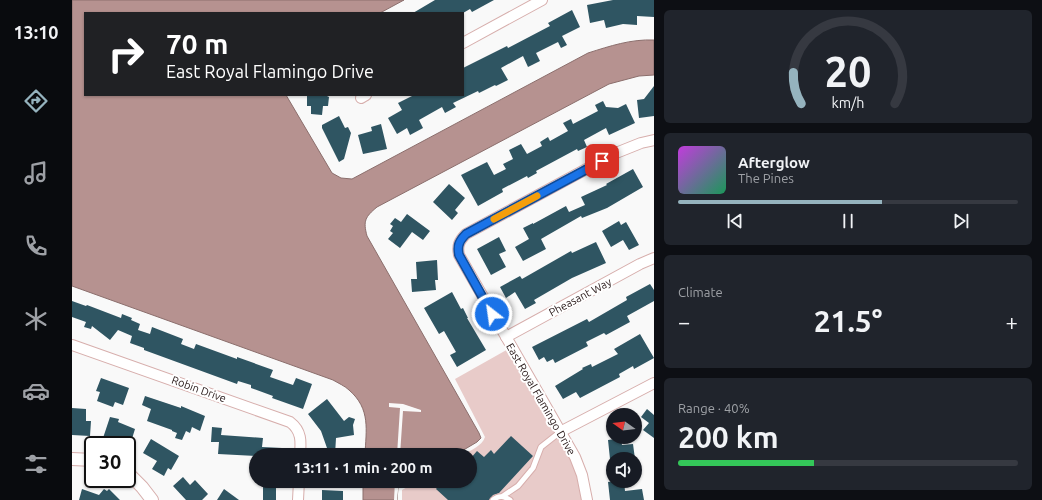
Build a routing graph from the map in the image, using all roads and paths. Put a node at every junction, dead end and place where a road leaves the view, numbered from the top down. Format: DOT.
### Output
graph roads {
  1 [pos="542,0"];
  2 [pos="464,42"];
  3 [pos="654,140"];
  4 [pos="654,258"];
  5 [pos="506,337"];
  6 [pos="72,344"];
  7 [pos="654,383"];
  8 [pos="560,432"];
  9 [pos="300,448"];
  10 [pos="72,458"];
  11 [pos="84,459"];
  12 [pos="136,481"];
  13 [pos="299,488"];
  14 [pos="503,496"];
  15 [pos="152,500"];
  16 [pos="298,500"];
  17 [pos="493,500"];
  18 [pos="510,500"];
  19 [pos="587,500"];
  1 -- 2 [label="street"];
  3 -- 5 [label="street, East Royal Flamingo Drive"];
  4 -- 5 [label="street, Pheasant Way"];
  5 -- 8 [label="street, East Royal Flamingo Drive"];
  6 -- 9 [label="street, Robin Drive"];
  7 -- 8 [label="street"];
  8 -- 14 [label="lane"];
  8 -- 19 [label="street, East Royal Flamingo Drive"];
  10 -- 11 [label="street"];
  12 -- 15 [label="street"];
  13 -- 16 [label="street"];
  14 -- 17 [label="lane"];
  14 -- 18 [label="lane"];
}
